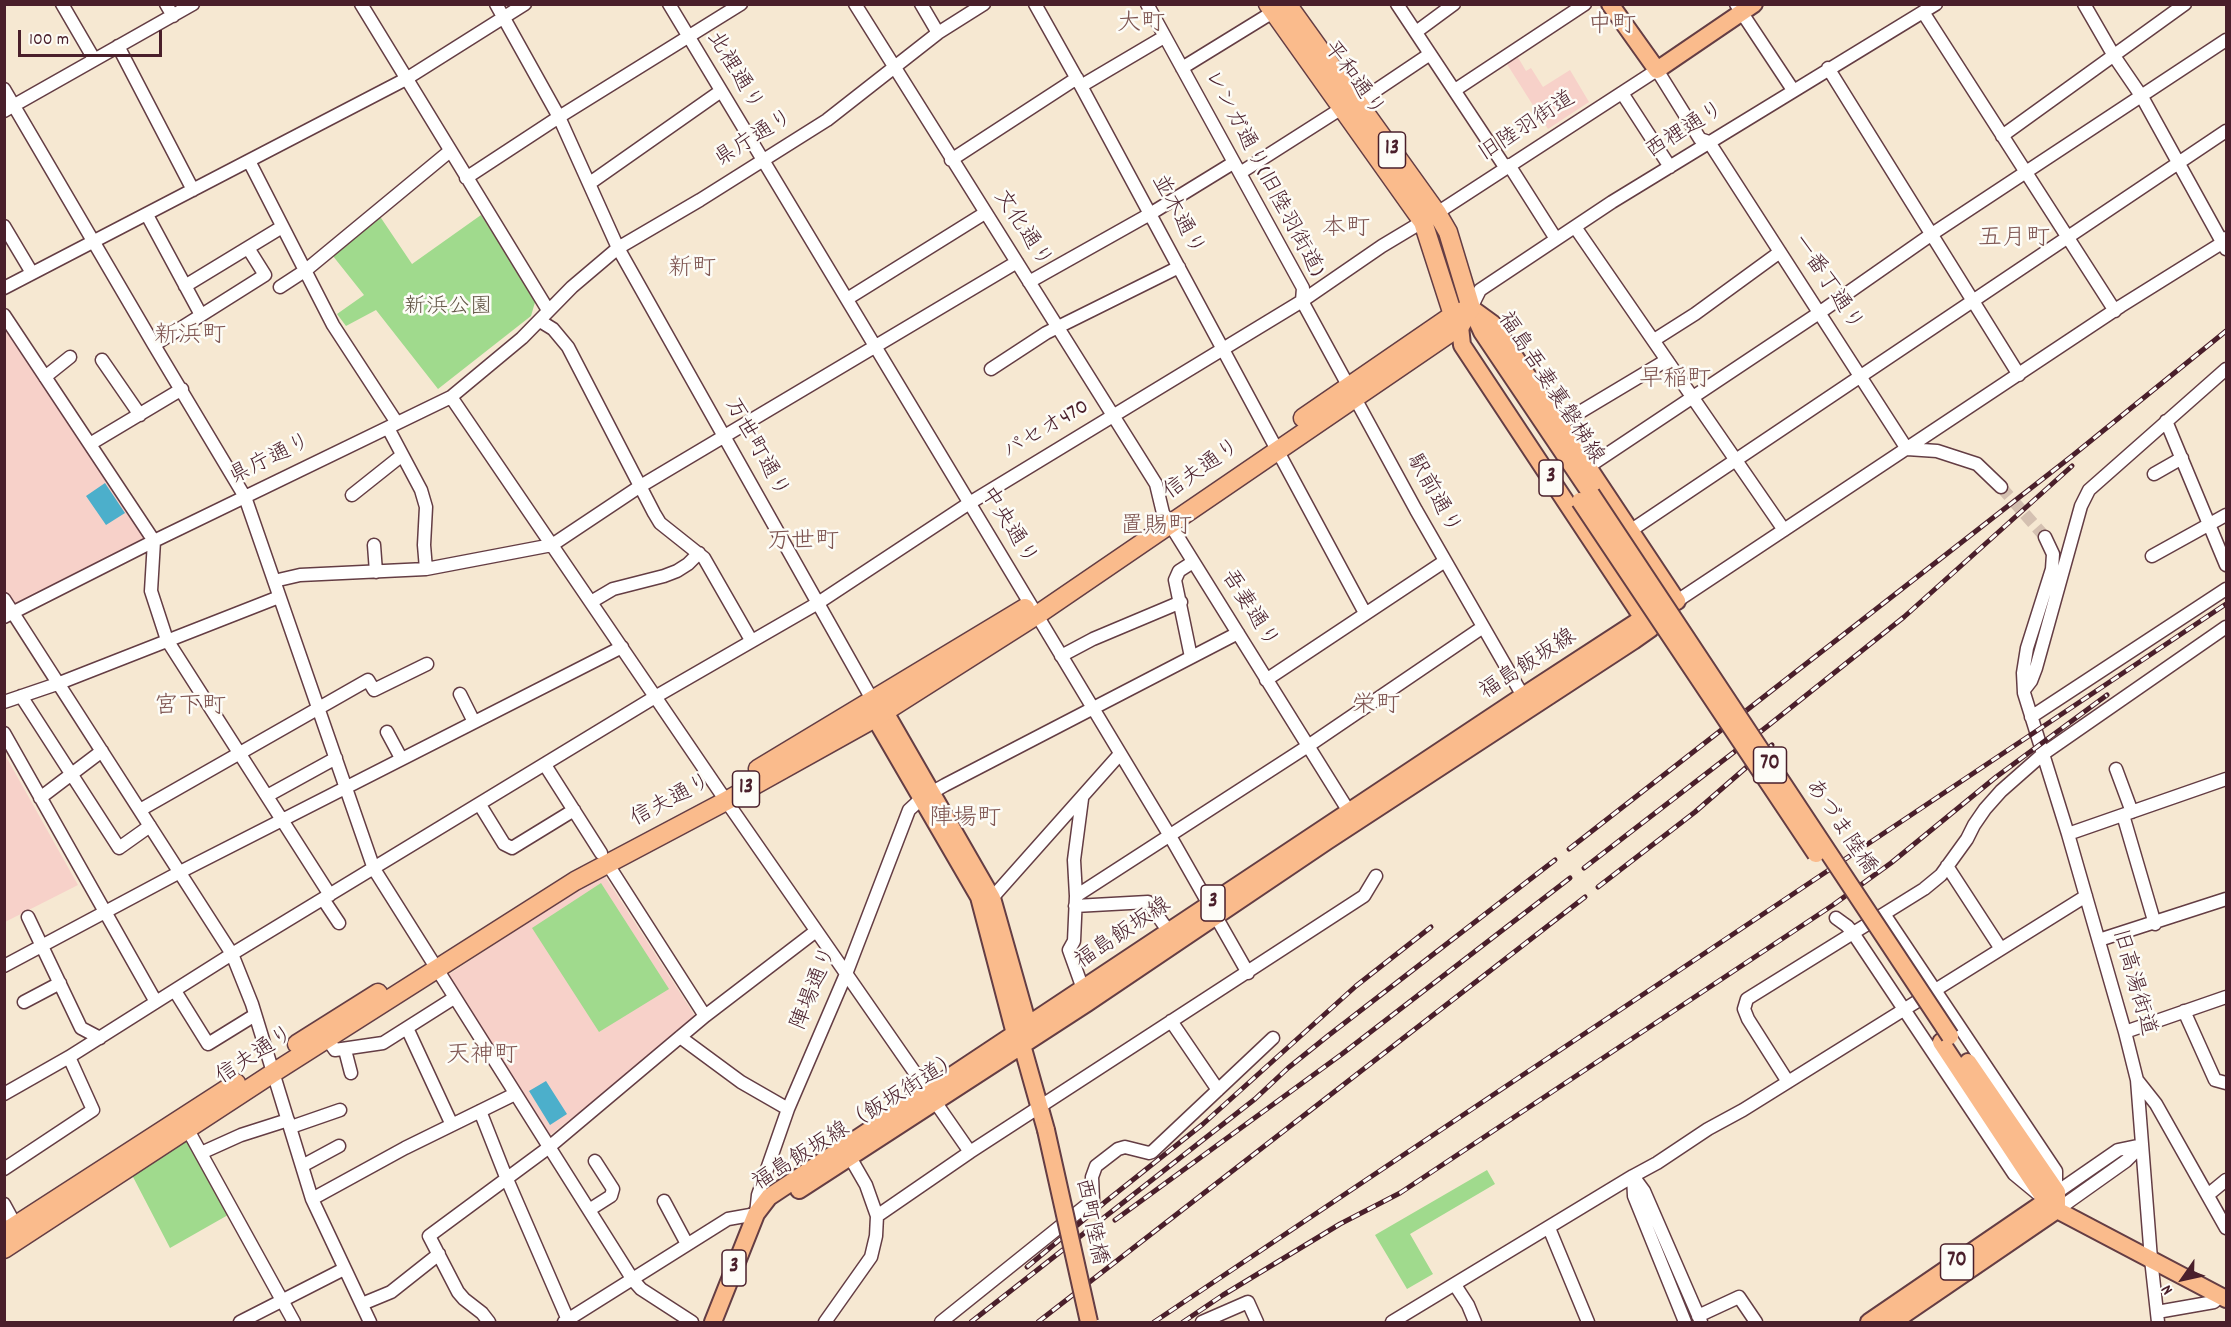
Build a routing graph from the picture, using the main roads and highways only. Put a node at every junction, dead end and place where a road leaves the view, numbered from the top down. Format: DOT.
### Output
graph roads {
  1 [pos="1610,4"];
  2 [pos="1744,7"];
  3 [pos="1285,8"];
  4 [pos="1430,217"];
  5 [pos="1472,308"];
  6 [pos="1457,320"];
  7 [pos="1585,497"];
  8 [pos="1646,624"];
  9 [pos="877,710"];
  10 [pos="927,795"];
  11 [pos="1214,910"];
  12 [pos="434,965"];
  13 [pos="1022,1035"];
  14 [pos="271,1068"];
  15 [pos="2053,1201"];
  16 [pos="10,1229"];
  17 [pos="4,1249"];
  18 [pos="2223,1297"];
  19 [pos="713,1323"];
  20 [pos="1089,1323"];
  21 [pos="1869,1323"];
  22 [pos="1893,1323"];
  1 -- 2 [label="main road"];
  3 -- 4 [label="highway, 平和通り / 13"];
  4 -- 5 [label="highway, 平和通り / 13"];
  4 -- 6 [label="highway, 平和通り / 13"];
  5 -- 6 [label="highway, 信夫通り / 13"];
  5 -- 7 [label="main road, 福島吾妻裏磐梯線 / 70"];
  5 -- 8 [label="main road, 福島飯坂線 / 3"];
  6 -- 7 [label="main road, 福島吾妻裏磐梯線 / 70"];
  6 -- 8 [label="main road, 3"];
  6 -- 9 [label="highway, 信夫通り / 13"];
  7 -- 15 [label="main road, あづま陸橋 / 70, bridge"];
  8 -- 11 [label="main road, 福島飯坂線 / 3"];
  9 -- 10 [label="main road"];
  9 -- 12 [label="highway, 信夫通り / 13"];
  10 -- 13 [label="main road"];
  10 -- 13 [label="main road"];
  11 -- 13 [label="main road, 福島飯坂線 / 3"];
  11 -- 13 [label="main road, 福島飯坂線 / 3"];
  12 -- 14 [label="highway, 信夫通り / 13"];
  12 -- 14 [label="highway, 信夫通り / 13"];
  13 -- 19 [label="main road, 福島飯坂線（飯坂街道） / 3"];
  13 -- 20 [label="main road, 西町陸橋, bridge"];
  14 -- 16 [label="highway, 信夫通り / 13"];
  14 -- 17 [label="highway, 信夫通り / 13"];
  15 -- 18 [label="main road"];
  15 -- 21 [label="main road, 70"];
  15 -- 22 [label="main road, 70"];
}
